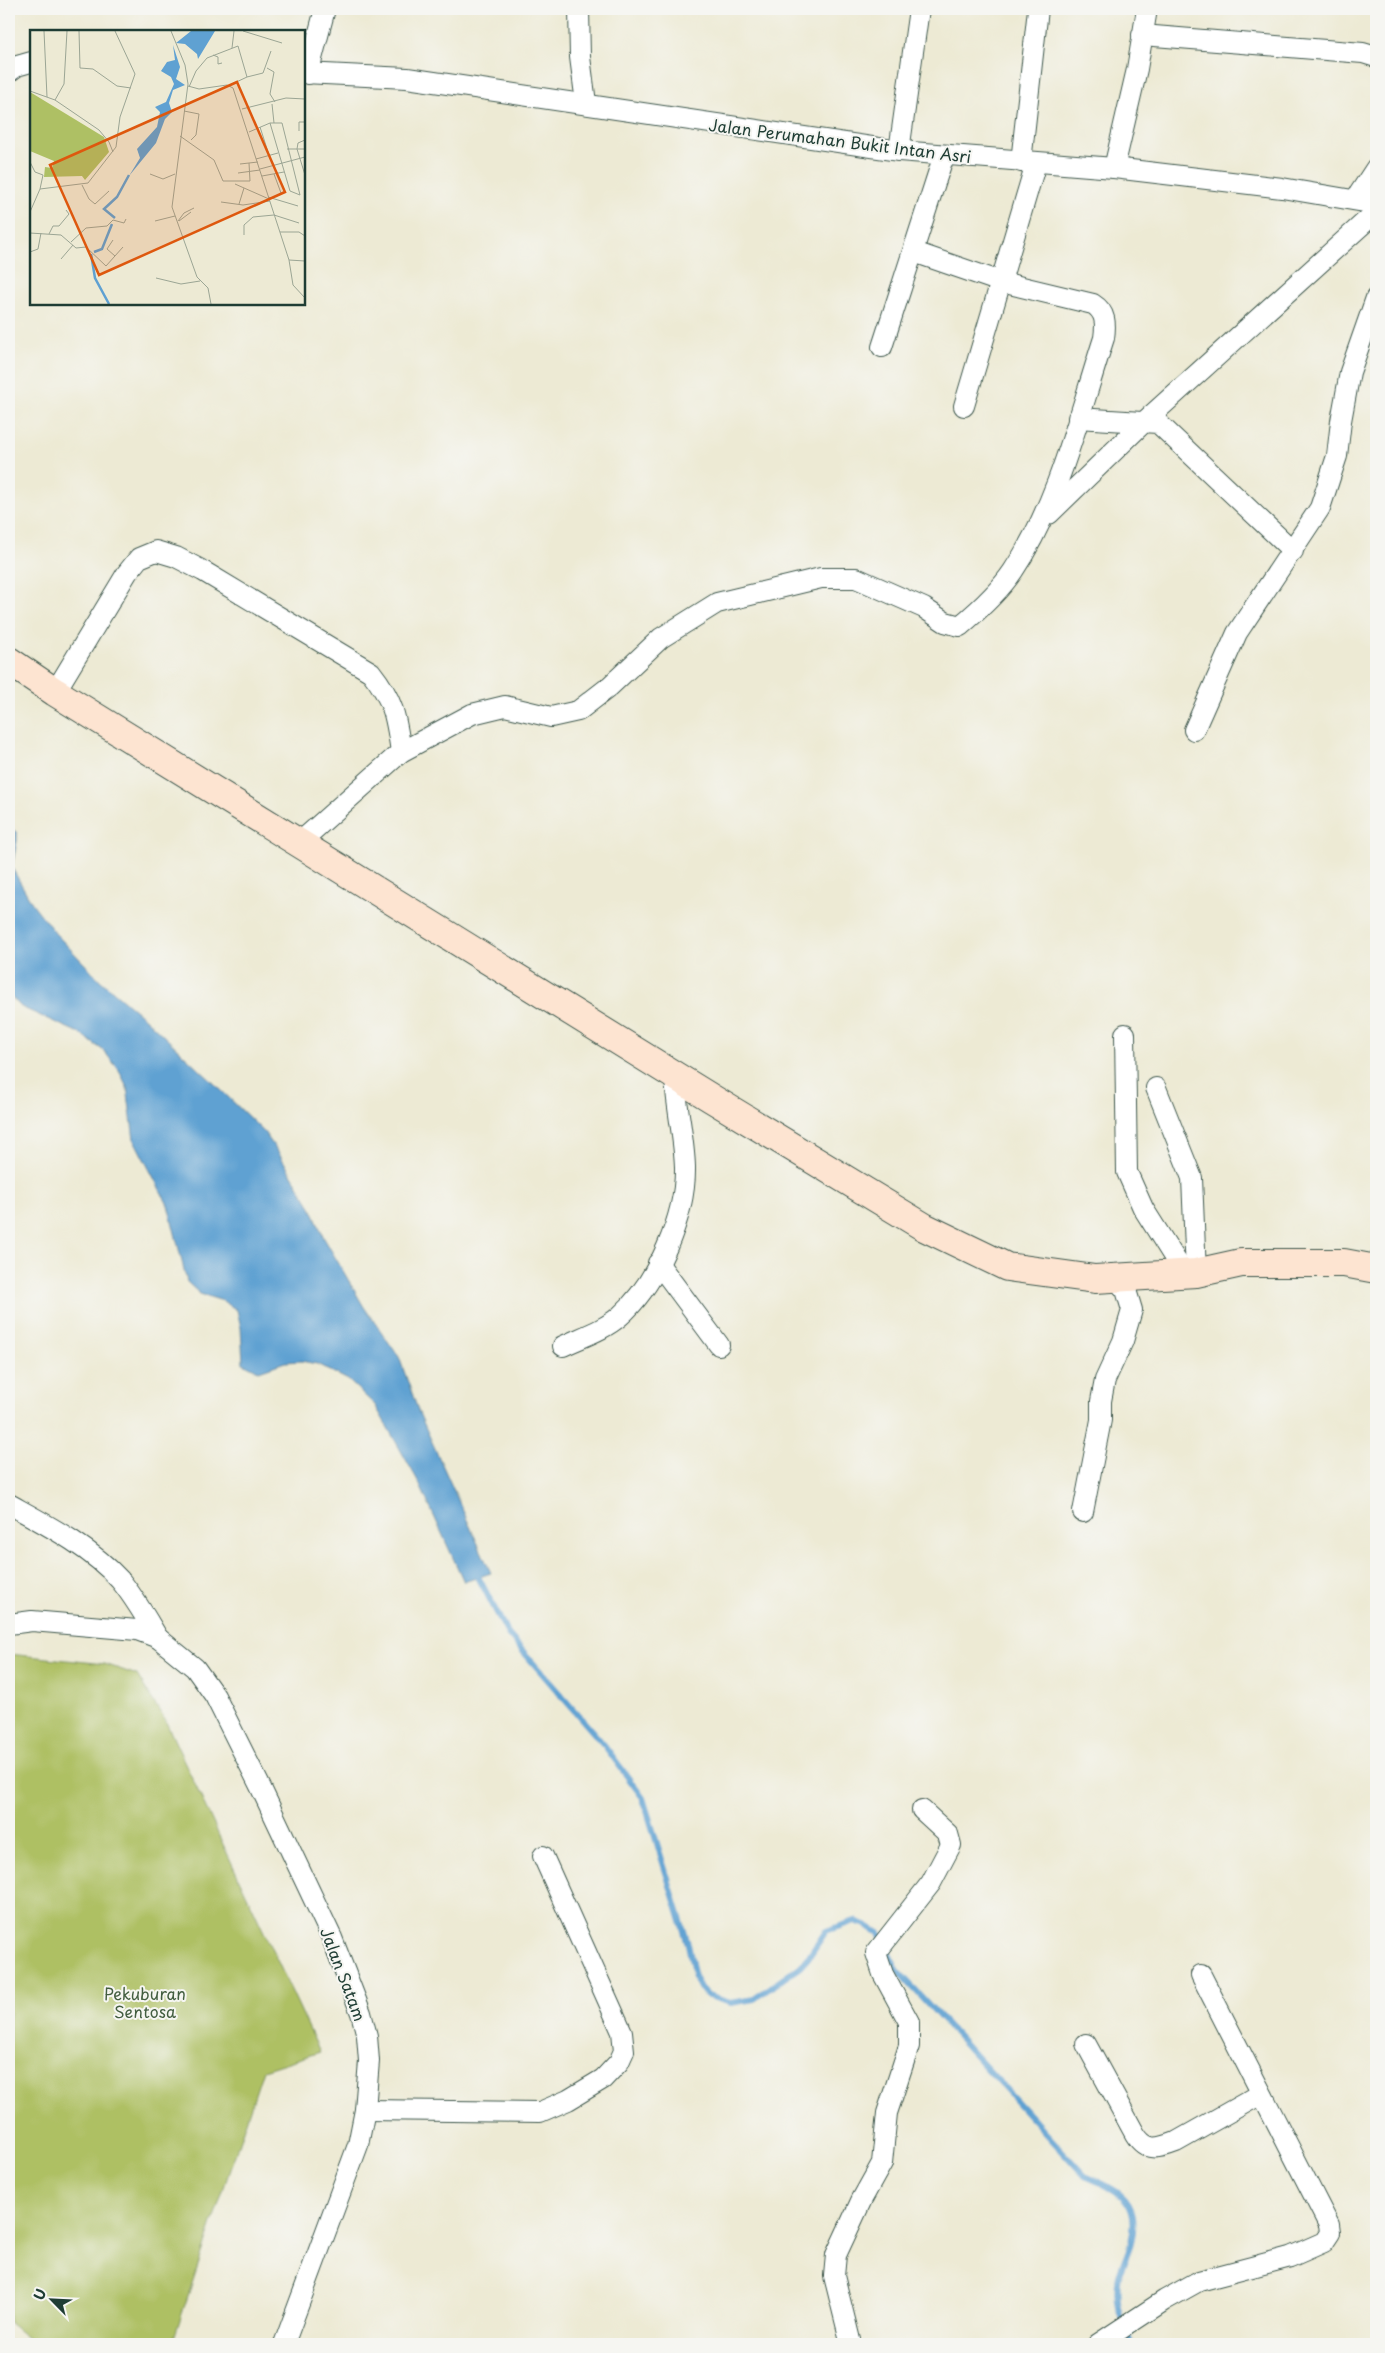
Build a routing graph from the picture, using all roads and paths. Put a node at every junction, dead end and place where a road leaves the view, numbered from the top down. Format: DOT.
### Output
graph roads {
  1 [pos="325,9"];
  2 [pos="579,9"];
  3 [pos="919,9"];
  4 [pos="1038,9"];
  5 [pos="1148,9"];
  6 [pos="1142,35"];
  7 [pos="1376,57"];
  8 [pos="30,62"];
  9 [pos="9,72"];
  10 [pos="306,74"];
  11 [pos="586,103"];
  12 [pos="900,151"];
  13 [pos="944,155"];
  14 [pos="1029,162"];
  15 [pos="1114,168"];
  16 [pos="1376,168"];
  17 [pos="1355,200"];
  18 [pos="1376,204"];
  19 [pos="1376,212"];
  20 [pos="914,252"];
  21 [pos="1001,282"];
  22 [pos="1376,298"];
  23 [pos="882,347"];
  24 [pos="964,406"];
  25 [pos="1078,418"];
  26 [pos="1144,422"];
  27 [pos="1038,524"];
  28 [pos="1293,550"];
  29 [pos="9,661"];
  30 [pos="55,692"];
  31 [pos="1194,730"];
  32 [pos="401,752"];
  33 [pos="299,843"];
  34 [pos="1125,1034"];
  35 [pos="675,1076"];
  36 [pos="1156,1088"];
  37 [pos="658,1263"];
  38 [pos="1376,1269"];
  39 [pos="1190,1273"];
  40 [pos="1115,1278"];
  41 [pos="718,1345"];
  42 [pos="563,1346"];
  43 [pos="9,1504"];
  44 [pos="1083,1512"];
  45 [pos="9,1624"];
  46 [pos="158,1638"];
  47 [pos="922,1810"];
  48 [pos="543,1856"];
  49 [pos="1200,1975"];
  50 [pos="1086,2044"];
  51 [pos="1261,2094"];
  52 [pos="365,2110"];
  53 [pos="284,2344"];
  54 [pos="851,2344"];
  55 [pos="1098,2344"];
  1 -- 10 [label="street"];
  2 -- 11 [label="street"];
  3 -- 12 [label="street"];
  4 -- 14 [label="street"];
  5 -- 6 [label="street"];
  6 -- 7 [label="street"];
  6 -- 15 [label="street"];
  8 -- 9 [label="street"];
  10 -- 11 [label="street, Jalan Perumahan Bukit Intan Asri"];
  11 -- 12 [label="street, Jalan Perumahan Bukit Intan Asri"];
  12 -- 13 [label="street, Jalan Perumahan Bukit Intan Asri"];
  13 -- 14 [label="street, Jalan Perumahan Bukit Intan Asri"];
  13 -- 20 [label="street"];
  14 -- 15 [label="street, Jalan Perumahan Bukit Intan Asri"];
  14 -- 21 [label="street"];
  15 -- 17 [label="street, Jalan Perumahan Bukit Intan Asri"];
  16 -- 17 [label="street"];
  17 -- 18 [label="street, Jalan Perumahan Bukit Intan Asri"];
  19 -- 26 [label="street"];
  20 -- 21 [label="street"];
  20 -- 23 [label="street"];
  21 -- 24 [label="street"];
  21 -- 25 [label="street"];
  22 -- 28 [label="street"];
  25 -- 26 [label="street"];
  25 -- 27 [label="street"];
  26 -- 27 [label="street"];
  26 -- 28 [label="street"];
  27 -- 32 [label="street"];
  28 -- 31 [label="street"];
  29 -- 30 [label="street"];
  30 -- 32 [label="street"];
  30 -- 33 [label="street"];
  32 -- 33 [label="street"];
  33 -- 35 [label="street"];
  34 -- 39 [label="street"];
  35 -- 37 [label="street"];
  35 -- 40 [label="street"];
  36 -- 39 [label="street"];
  37 -- 41 [label="street"];
  37 -- 42 [label="street"];
  38 -- 39 [label="street"];
  39 -- 40 [label="street"];
  40 -- 44 [label="street"];
  43 -- 46 [label="street"];
  45 -- 46 [label="street"];
  46 -- 52 [label="street, Jalan Satam"];
  47 -- 54 [label="street"];
  48 -- 52 [label="street"];
  49 -- 51 [label="street"];
  50 -- 51 [label="street"];
  51 -- 55 [label="street"];
  52 -- 53 [label="street, Jalan Satam"];
}
